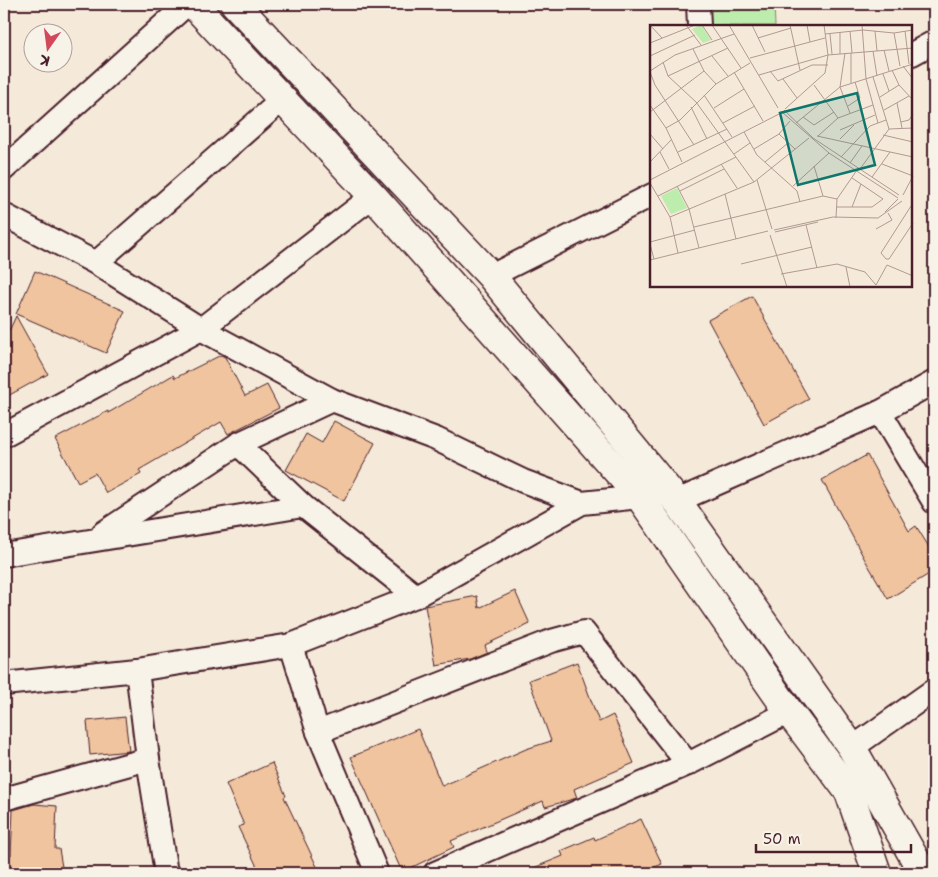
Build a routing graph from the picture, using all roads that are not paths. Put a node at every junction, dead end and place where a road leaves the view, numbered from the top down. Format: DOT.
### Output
graph roads {
  1 [pos="187,4"];
  2 [pos="194,4"];
  3 [pos="235,4"];
  4 [pos="698,4"];
  5 [pos="699,25"];
  6 [pos="934,42"];
  7 [pos="913,53"];
  8 [pos="283,99"];
  9 [pos="4,169"];
  10 [pos="373,196"];
  11 [pos="650,196"];
  12 [pos="4,215"];
  13 [pos="96,263"];
  14 [pos="492,276"];
  15 [pos="201,328"];
  16 [pos="934,382"];
  17 [pos="332,400"];
  18 [pos="880,412"];
  19 [pos="4,435"];
  20 [pos="238,444"];
  21 [pos="640,497"];
  22 [pos="677,501"];
  23 [pos="934,502"];
  24 [pos="582,503"];
  25 [pos="303,506"];
  26 [pos="96,538"];
  27 [pos="4,555"];
  28 [pos="416,596"];
  29 [pos="291,645"];
  30 [pos="137,670"];
  31 [pos="4,684"];
  32 [pos="934,690"];
  33 [pos="789,712"];
  34 [pos="318,732"];
  35 [pos="852,748"];
  36 [pos="148,759"];
  37 [pos="688,764"];
  38 [pos="4,799"];
  39 [pos="166,873"];
  40 [pos="377,873"];
  41 [pos="435,873"];
  42 [pos="877,873"];
  43 [pos="923,873"];
  1 -- 9 [label="street"];
  2 -- 8 [label="street"];
  3 -- 14 [label="street"];
  4 -- 5 [label="street"];
  6 -- 7 [label="street"];
  8 -- 10 [label="street"];
  8 -- 13 [label="street"];
  10 -- 15 [label="street"];
  10 -- 21 [label="street"];
  11 -- 14 [label="street"];
  12 -- 13 [label="street"];
  13 -- 15 [label="street"];
  14 -- 22 [label="street"];
  15 -- 17 [label="street"];
  15 -- 19 [label="street"];
  16 -- 18 [label="street"];
  17 -- 20 [label="street"];
  17 -- 24 [label="street"];
  18 -- 22 [label="street"];
  18 -- 23 [label="street"];
  20 -- 25 [label="street"];
  20 -- 26 [label="street"];
  21 -- 24 [label="street"];
  21 -- 33 [label="street"];
  22 -- 35 [label="street"];
  24 -- 28 [label="street"];
  25 -- 26 [label="street"];
  25 -- 28 [label="street"];
  26 -- 27 [label="street"];
  28 -- 29 [label="street"];
  29 -- 30 [label="street"];
  29 -- 34 [label="street"];
  30 -- 31 [label="street"];
  30 -- 36 [label="street"];
  32 -- 35 [label="street"];
  33 -- 37 [label="street"];
  33 -- 42 [label="street"];
  34 -- 37 [label="street"];
  34 -- 40 [label="street"];
  35 -- 43 [label="street"];
  36 -- 38 [label="street"];
  36 -- 39 [label="street"];
  37 -- 41 [label="street"];
}
